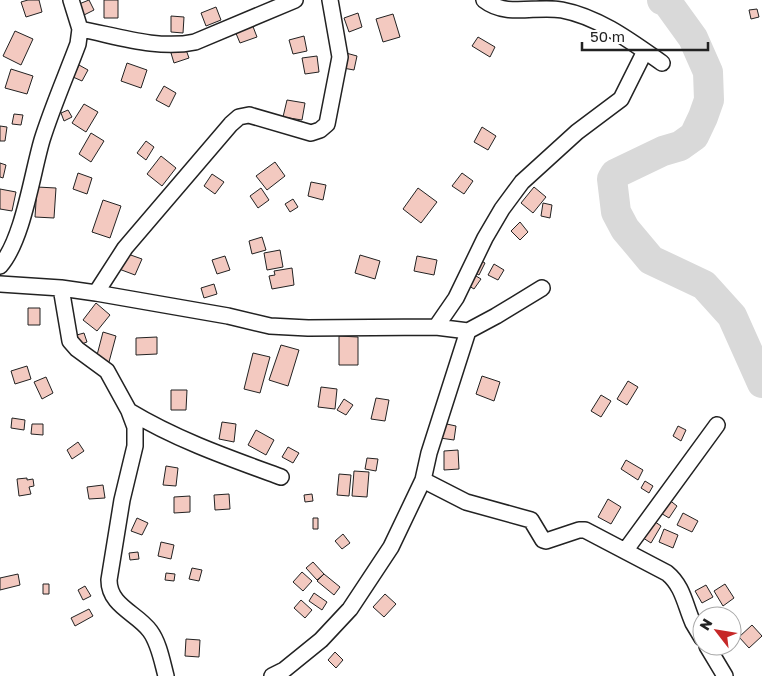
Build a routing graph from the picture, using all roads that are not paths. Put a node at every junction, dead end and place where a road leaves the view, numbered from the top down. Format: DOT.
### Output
graph roads {
  1 [pos="71,0"];
  2 [pos="295,0"];
  3 [pos="330,0"];
  4 [pos="484,0"];
  5 [pos="80,29"];
  6 [pos="645,51"];
  7 [pos="662,63"];
  8 [pos="0,266"];
  9 [pos="0,284"];
  10 [pos="61,288"];
  11 [pos="542,288"];
  12 [pos="96,293"];
  13 [pos="436,327"];
  14 [pos="468,331"];
  15 [pos="129,411"];
  16 [pos="717,425"];
  17 [pos="281,477"];
  18 [pos="422,480"];
  19 [pos="625,551"];
  20 [pos="692,620"];
  21 [pos="713,656"];
  22 [pos="166,676"];
  23 [pos="272,676"];
  24 [pos="725,676"];
  1 -- 5 [label="street"];
  2 -- 5 [label="street"];
  3 -- 12 [label="street"];
  4 -- 6 [label="street"];
  5 -- 8 [label="street"];
  6 -- 7 [label="street"];
  6 -- 13 [label="street"];
  9 -- 10 [label="street"];
  10 -- 12 [label="street"];
  10 -- 15 [label="street"];
  11 -- 14 [label="street"];
  12 -- 13 [label="street"];
  13 -- 14 [label="street"];
  14 -- 18 [label="street"];
  15 -- 17 [label="street"];
  15 -- 22 [label="street"];
  16 -- 19 [label="street"];
  18 -- 19 [label="street"];
  18 -- 23 [label="street"];
  19 -- 20 [label="street"];
  21 -- 24 [label="street"];
}
